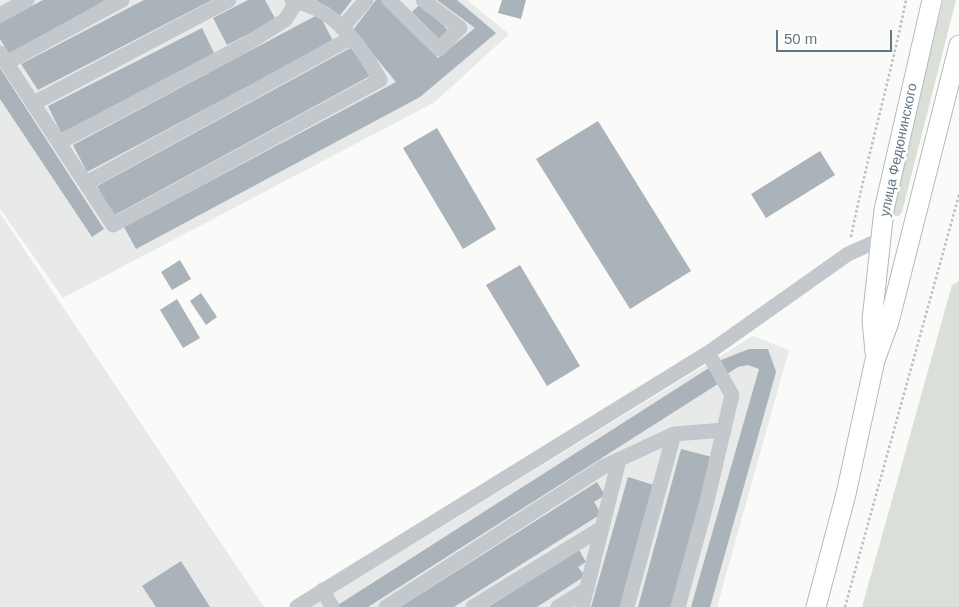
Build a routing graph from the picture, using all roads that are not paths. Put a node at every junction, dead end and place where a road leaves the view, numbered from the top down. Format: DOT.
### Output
graph roads {
  1 [pos="27,0"];
  2 [pos="122,0"];
  3 [pos="229,0"];
  4 [pos="366,0"];
  5 [pos="389,0"];
  6 [pos="423,0"];
  7 [pos="932,0"];
  8 [pos="296,1"];
  9 [pos="0,15"];
  10 [pos="347,33"];
  11 [pos="959,45"];
  12 [pos="3,58"];
  13 [pos="34,103"];
  14 [pos="60,142"];
  15 [pos="86,183"];
  16 [pos="911,232"];
  17 [pos="882,239"];
  18 [pos="708,353"];
  19 [pos="875,360"];
  20 [pos="724,430"];
  21 [pos="674,434"];
  22 [pos="619,460"];
  23 [pos="602,528"];
  24 [pos="587,588"];
  25 [pos="323,590"];
  26 [pos="297,607"];
  27 [pos="332,607"];
  28 [pos="386,607"];
  29 [pos="473,607"];
  30 [pos="558,607"];
  31 [pos="582,607"];
  32 [pos="627,607"];
  33 [pos="678,607"];
  34 [pos="816,607"];
  1 -- 9 [label="street"];
  2 -- 12 [label="street"];
  3 -- 13 [label="street"];
  4 -- 10 [label="street"];
  5 -- 6 [label="street"];
  7 -- 17 [label="main road, улица Федюнинского"];
  8 -- 10 [label="street"];
  8 -- 14 [label="street"];
  10 -- 15 [label="street"];
  10 -- 15 [label="street"];
  11 -- 16 [label="main road, улица Федюнинского"];
  12 -- 13 [label="street"];
  13 -- 14 [label="street"];
  14 -- 15 [label="street"];
  16 -- 17 [label="main road"];
  16 -- 19 [label="main road, улица Федюнинского"];
  17 -- 18 [label="street"];
  17 -- 19 [label="main road, улица Федюнинского"];
  18 -- 20 [label="street"];
  18 -- 25 [label="street"];
  19 -- 34 [label="main road, улица Федюнинского"];
  20 -- 21 [label="street"];
  20 -- 33 [label="street"];
  21 -- 22 [label="street"];
  21 -- 32 [label="street"];
  22 -- 23 [label="street"];
  22 -- 28 [label="street"];
  23 -- 24 [label="street"];
  23 -- 29 [label="street"];
  24 -- 30 [label="street"];
  24 -- 31 [label="street"];
  25 -- 26 [label="street"];
  25 -- 27 [label="street"];
}
